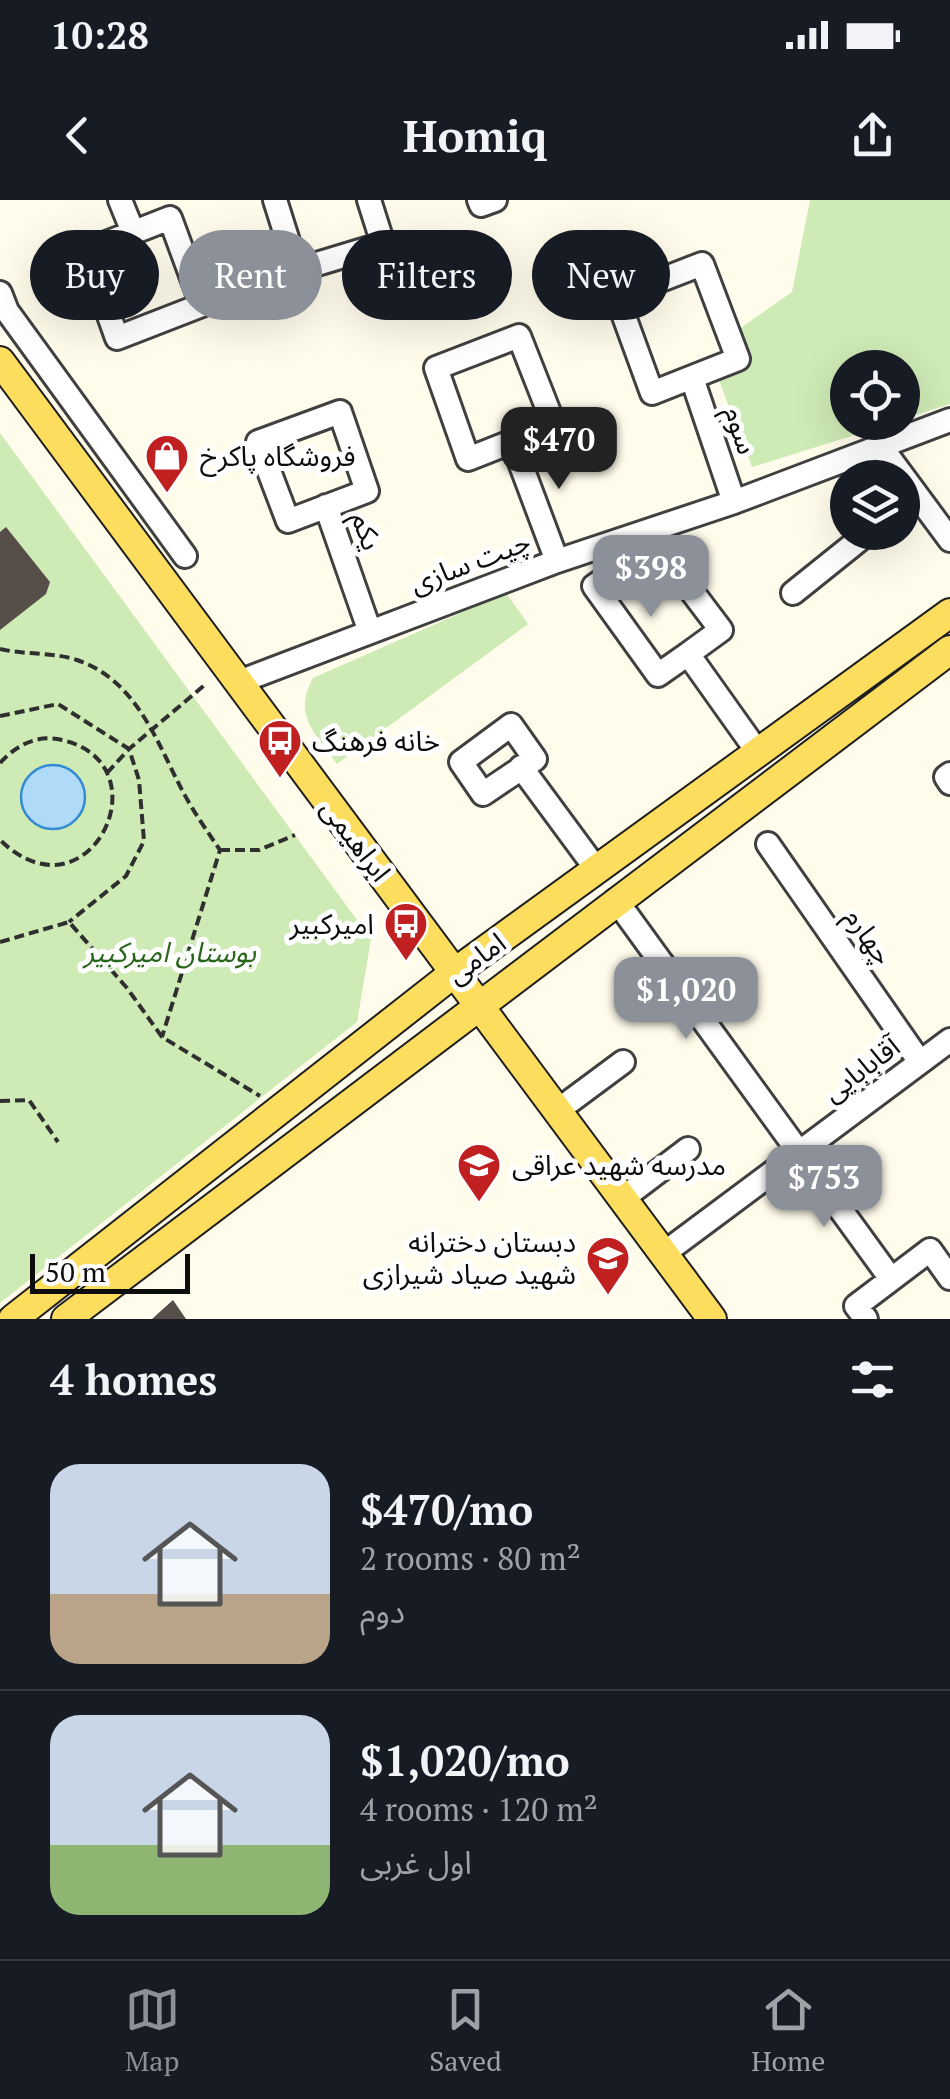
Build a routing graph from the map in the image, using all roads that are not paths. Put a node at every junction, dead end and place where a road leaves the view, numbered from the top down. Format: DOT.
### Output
graph roads {
  1 [pos="120,200"];
  2 [pos="276,200"];
  3 [pos="369,200"];
  4 [pos="479,200"];
  5 [pos="495,200"];
  6 [pos="132,230"];
  7 [pos="133,232"];
  8 [pos="0,293"];
  9 [pos="0,361"];
  10 [pos="51,372"];
  11 [pos="692,378"];
  12 [pos="23,392"];
  13 [pos="950,420"];
  14 [pos="512,441"];
  15 [pos="882,448"];
  16 [pos="888,460"];
  17 [pos="734,502"];
  18 [pos="326,506"];
  19 [pos="920,511"];
  20 [pos="950,540"];
  21 [pos="847,550"];
  22 [pos="185,556"];
  23 [pos="557,561"];
  24 [pos="794,593"];
  25 [pos="950,613"];
  26 [pos="370,632"];
  27 [pos="950,650"];
  28 [pos="688,654"];
  29 [pos="233,675"];
  30 [pos="757,751"];
  31 [pos="522,767"];
  32 [pos="950,774"];
  33 [pos="950,783"];
  34 [pos="768,844"];
  35 [pos="597,870"];
  36 [pos="616,900"];
  37 [pos="454,973"];
  38 [pos="477,1004"];
  39 [pos="950,1040"];
  40 [pos="623,1062"];
  41 [pos="920,1062"];
  42 [pos="557,1112"];
  43 [pos="688,1149"];
  44 [pos="801,1151"];
  45 [pos="622,1199"];
  46 [pos="664,1254"];
  47 [pos="950,1278"];
  48 [pos="891,1279"];
  49 [pos="14,1319"];
  50 [pos="66,1319"];
  51 [pos="712,1319"];
  52 [pos="866,1319"];
  1 -- 6 [label="street"];
  2 -- 3 [label="street"];
  4 -- 5 [label="street"];
  7 -- 7 [label="street"];
  8 -- 10 [label="street"];
  9 -- 12 [label="main road, ابراهیمی"];
  10 -- 12 [label="street"];
  10 -- 22 [label="street"];
  11 -- 11 [label="street"];
  11 -- 17 [label="street, سوم"];
  12 -- 29 [label="main road, ابراهیمی"];
  13 -- 15 [label="street, چیت سازی"];
  14 -- 14 [label="street"];
  14 -- 23 [label="street"];
  15 -- 16 [label="street"];
  15 -- 17 [label="street, چیت سازی"];
  17 -- 23 [label="street, چیت سازی"];
  18 -- 18 [label="street"];
  18 -- 26 [label="street, یکم"];
  19 -- 20 [label="street"];
  21 -- 24 [label="street"];
  23 -- 26 [label="street, چیت سازی"];
  25 -- 30 [label="main road, امامی"];
  26 -- 29 [label="street, چیت سازی"];
  27 -- 36 [label="main road, امامی"];
  28 -- 28 [label="street"];
  28 -- 30 [label="street"];
  29 -- 37 [label="main road, ابراهیمی"];
  30 -- 35 [label="main road, امامی"];
  31 -- 35 [label="street"];
  32 -- 33 [label="street"];
  34 -- 41 [label="street, چهارم"];
  35 -- 36 [label="main road"];
  35 -- 37 [label="main road, امامی"];
  36 -- 38 [label="main road, امامی"];
  36 -- 44 [label="street"];
  37 -- 38 [label="main road, ابراهیمی"];
  37 -- 49 [label="main road, امامی"];
  38 -- 42 [label="main road, ابراهیمی"];
  38 -- 50 [label="main road, امامی"];
  39 -- 41 [label="street, آقابابایی"];
  40 -- 42 [label="street"];
  41 -- 44 [label="street, آقابابایی"];
  42 -- 45 [label="main road, ابراهیمی"];
  43 -- 45 [label="street"];
  44 -- 46 [label="street, آقابابایی"];
  44 -- 48 [label="street"];
  45 -- 46 [label="main road, ابراهیمی"];
  46 -- 51 [label="main road, ابراهیمی"];
  47 -- 48 [label="street"];
  48 -- 52 [label="street"];
}
